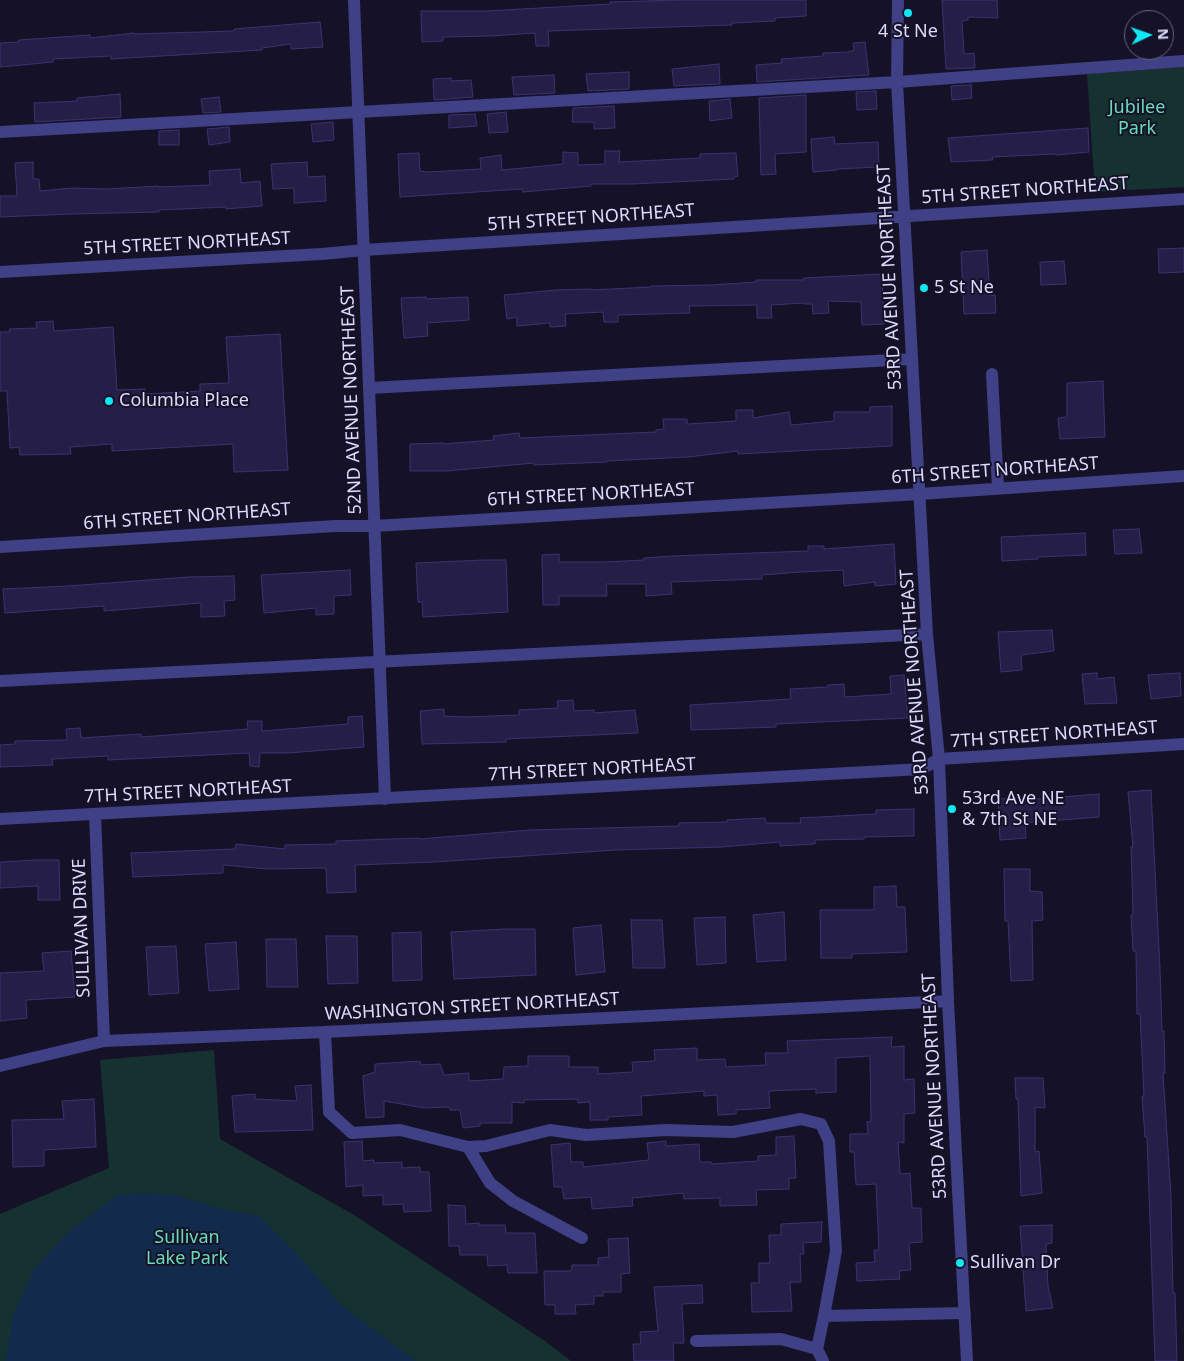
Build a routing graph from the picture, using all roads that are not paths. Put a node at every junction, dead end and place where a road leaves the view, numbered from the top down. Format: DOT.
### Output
graph roads {
  1 [pos="354,0"];
  2 [pos="898,0"];
  3 [pos="1184,61"];
  4 [pos="898,82"];
  5 [pos="358,111"];
  6 [pos="0,132"];
  7 [pos="1184,198"];
  8 [pos="905,216"];
  9 [pos="364,250"];
  10 [pos="0,272"];
  11 [pos="912,358"];
  12 [pos="992,374"];
  13 [pos="369,388"];
  14 [pos="1184,476"];
  15 [pos="998,488"];
  16 [pos="920,494"];
  17 [pos="374,526"];
  18 [pos="0,547"];
  19 [pos="927,634"];
  20 [pos="380,662"];
  21 [pos="0,682"];
  22 [pos="1184,744"];
  23 [pos="939,759"];
  24 [pos="385,799"];
  25 [pos="95,814"];
  26 [pos="0,819"];
  27 [pos="948,1001"];
  28 [pos="325,1032"];
  29 [pos="104,1041"];
  30 [pos="0,1066"];
  31 [pos="468,1147"];
  32 [pos="582,1238"];
  33 [pos="965,1313"];
  34 [pos="824,1316"];
  35 [pos="696,1341"];
  36 [pos="816,1349"];
  37 [pos="823,1361"];
  38 [pos="967,1361"];
  1 -- 5 [label="street, 52ND AVENUE NORTHEAST"];
  2 -- 4 [label="street, 53RD AVENUE NORTHEAST"];
  3 -- 4 [label="street"];
  4 -- 5 [label="street"];
  4 -- 8 [label="street, 53RD AVENUE NORTHEAST"];
  5 -- 6 [label="street"];
  5 -- 9 [label="street, 52ND AVENUE NORTHEAST"];
  7 -- 8 [label="street, 5TH STREET NORTHEAST"];
  8 -- 9 [label="street, 5TH STREET NORTHEAST"];
  8 -- 11 [label="street, 53RD AVENUE NORTHEAST"];
  9 -- 10 [label="street, 5TH STREET NORTHEAST"];
  9 -- 13 [label="street, 52ND AVENUE NORTHEAST"];
  11 -- 13 [label="street"];
  11 -- 16 [label="street, 53RD AVENUE NORTHEAST"];
  12 -- 15 [label="street"];
  13 -- 17 [label="street, 52ND AVENUE NORTHEAST"];
  14 -- 15 [label="street, 6TH STREET NORTHEAST"];
  15 -- 16 [label="street, 6TH STREET NORTHEAST"];
  16 -- 17 [label="street, 6TH STREET NORTHEAST"];
  16 -- 19 [label="street, 53RD AVENUE NORTHEAST"];
  17 -- 18 [label="street, 6TH STREET NORTHEAST"];
  17 -- 20 [label="street, 52ND AVENUE NORTHEAST"];
  19 -- 20 [label="street"];
  19 -- 23 [label="street, 53RD AVENUE NORTHEAST"];
  20 -- 21 [label="street"];
  20 -- 24 [label="street, 52ND AVENUE NORTHEAST"];
  22 -- 23 [label="street, 7TH STREET NORTHEAST"];
  23 -- 24 [label="street, 7TH STREET NORTHEAST"];
  23 -- 27 [label="street, 53RD AVENUE NORTHEAST"];
  24 -- 25 [label="street, 7TH STREET NORTHEAST"];
  25 -- 26 [label="street, 7TH STREET NORTHEAST"];
  25 -- 29 [label="street, SULLIVAN DRIVE"];
  27 -- 28 [label="street, WASHINGTON STREET NORTHEAST"];
  27 -- 33 [label="street, 53RD AVENUE NORTHEAST"];
  28 -- 29 [label="street, WASHINGTON STREET NORTHEAST"];
  28 -- 31 [label="street"];
  29 -- 30 [label="street, WASHINGTON STREET NORTHEAST"];
  31 -- 32 [label="street"];
  31 -- 34 [label="street"];
  33 -- 34 [label="street"];
  33 -- 38 [label="street, 53RD AVENUE NORTHEAST"];
  34 -- 36 [label="street"];
  35 -- 36 [label="street"];
  36 -- 37 [label="street"];
}
